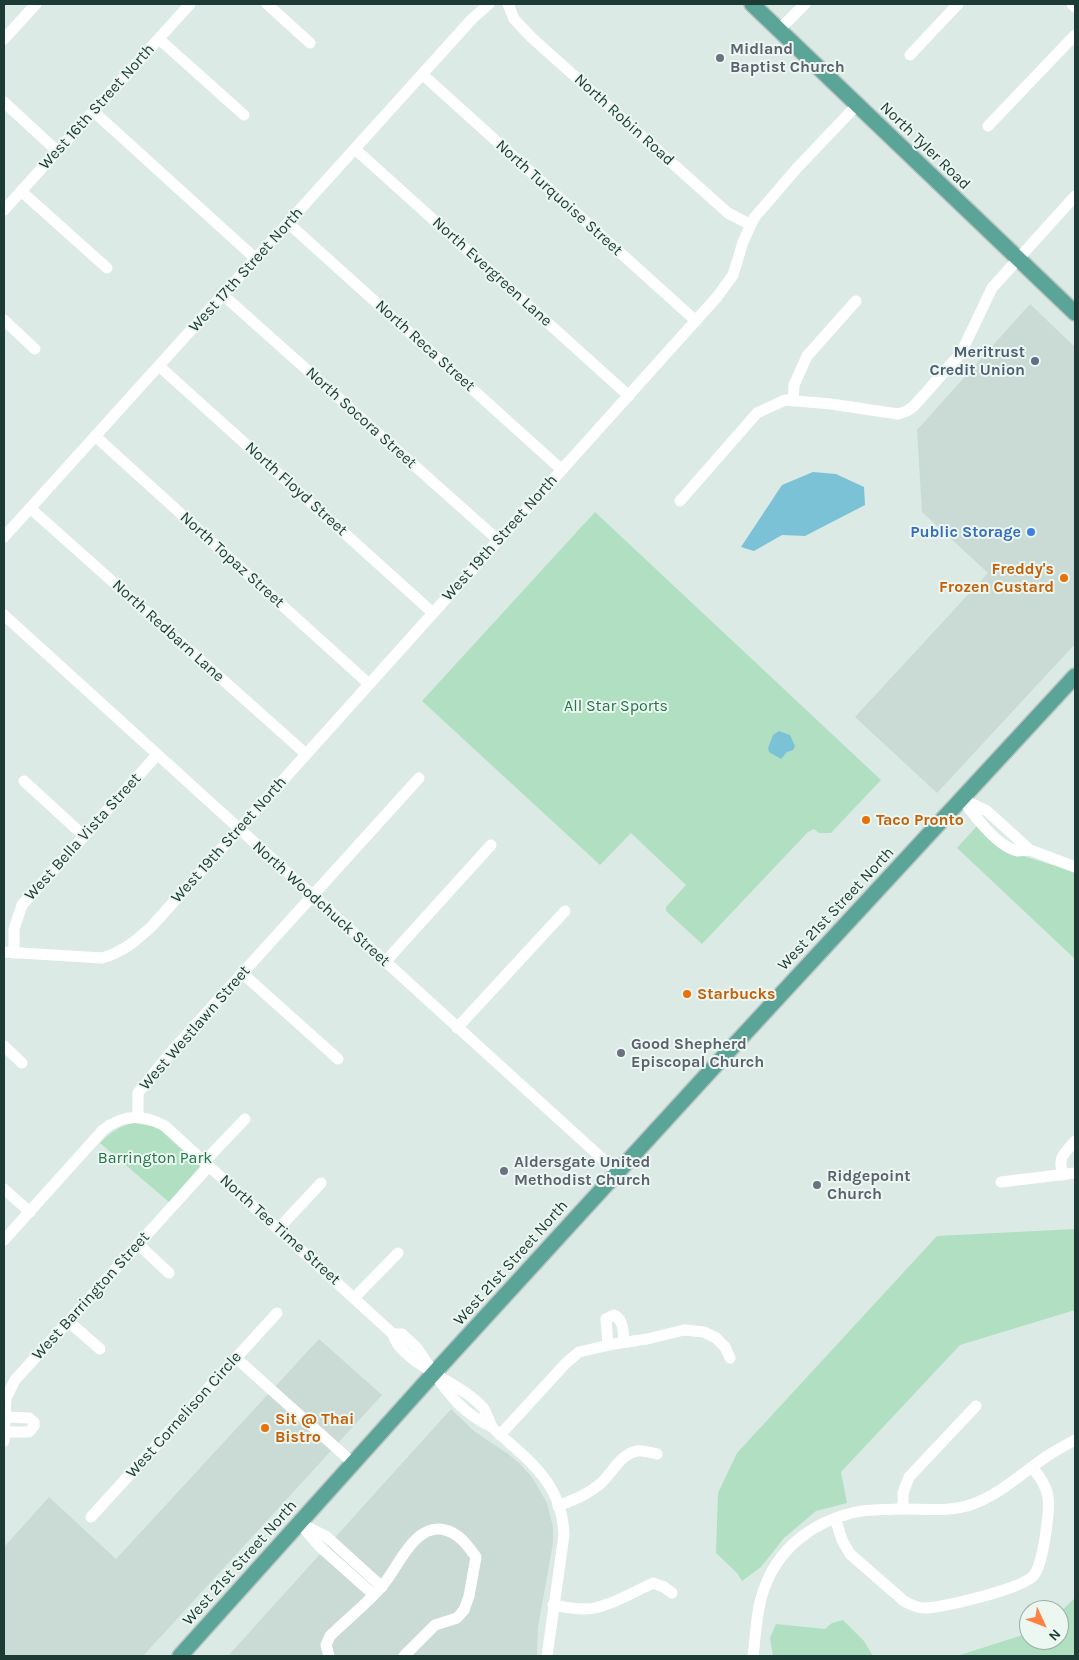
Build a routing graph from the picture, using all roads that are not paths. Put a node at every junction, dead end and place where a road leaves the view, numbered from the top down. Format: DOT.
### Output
graph roads {
  1 [pos="36,4"];
  2 [pos="190,4"];
  3 [pos="266,4"];
  4 [pos="489,4"];
  5 [pos="508,4"];
  6 [pos="752,4"];
  7 [pos="805,4"];
  8 [pos="958,4"];
  9 [pos="1072,4"];
  10 [pos="1075,7"];
  11 [pos="779,30"];
  12 [pos="1075,35"];
  13 [pos="159,38"];
  14 [pos="4,39"];
  15 [pos="310,43"];
  16 [pos="910,55"];
  17 [pos="422,74"];
  18 [pos="4,102"];
  19 [pos="857,105"];
  20 [pos="93,111"];
  21 [pos="244,115"];
  22 [pos="988,126"];
  23 [pos="355,148"];
  24 [pos="57,151"];
  25 [pos="21,191"];
  26 [pos="1075,196"];
  27 [pos="4,210"];
  28 [pos="288,223"];
  29 [pos="751,225"];
  30 [pos="1017,258"];
  31 [pos="256,259"];
  32 [pos="107,268"];
  33 [pos="223,295"];
  34 [pos="856,301"];
  35 [pos="1075,313"];
  36 [pos="4,320"];
  37 [pos="696,321"];
  38 [pos="35,349"];
  39 [pos="159,366"];
  40 [pos="629,396"];
  41 [pos="792,401"];
  42 [pos="95,436"];
  43 [pos="562,470"];
  44 [pos="680,501"];
  45 [pos="30,508"];
  46 [pos="4,537"];
  47 [pos="498,540"];
  48 [pos="433,613"];
  49 [pos="4,615"];
  50 [pos="1075,676"];
  51 [pos="369,684"];
  52 [pos="306,754"];
  53 [pos="158,755"];
  54 [pos="419,778"];
  55 [pos="24,781"];
  56 [pos="962,799"];
  57 [pos="238,829"];
  58 [pos="84,836"];
  59 [pos="491,845"];
  60 [pos="1075,867"];
  61 [pos="312,896"];
  62 [pos="565,911"];
  63 [pos="9,952"];
  64 [pos="385,962"];
  65 [pos="242,973"];
  66 [pos="457,1028"];
  67 [pos="4,1046"];
  68 [pos="338,1059"];
  69 [pos="22,1063"];
  70 [pos="138,1117"];
  71 [pos="245,1119"];
  72 [pos="1075,1141"];
  73 [pos="207,1164"];
  74 [pos="617,1172"];
  75 [pos="1075,1173"];
  76 [pos="1062,1175"];
  77 [pos="1001,1182"];
  78 [pos="321,1183"];
  79 [pos="4,1189"];
  80 [pos="30,1212"];
  81 [pos="278,1229"];
  82 [pos="4,1240"];
  83 [pos="138,1244"];
  84 [pos="398,1253"];
  85 [pos="169,1272"];
  86 [pos="354,1298"];
  87 [pos="277,1313"];
  88 [pos="68,1321"];
  89 [pos="624,1342"];
  90 [pos="608,1345"];
  91 [pos="100,1349"];
  92 [pos="236,1358"];
  93 [pos="730,1358"];
  94 [pos="434,1373"];
  95 [pos="976,1406"];
  96 [pos="5,1417"];
  97 [pos="496,1431"];
  98 [pos="4,1437"];
  99 [pos="1075,1440"];
  100 [pos="657,1454"];
  101 [pos="353,1463"];
  102 [pos="1032,1467"];
  103 [pos="558,1506"];
  104 [pos="903,1509"];
  105 [pos="91,1517"];
  106 [pos="835,1518"];
  107 [pos="300,1523"];
  108 [pos="382,1587"];
  109 [pos="672,1593"];
  110 [pos="374,1596"];
  111 [pos="553,1605"];
  112 [pos="180,1656"];
  113 [pos="329,1656"];
  114 [pos="404,1656"];
  115 [pos="547,1656"];
  116 [pos="753,1656"];
  1 -- 14 [label="street"];
  2 -- 13 [label="street, West 16th Street North"];
  3 -- 15 [label="street"];
  4 -- 17 [label="street, West 17th Street North"];
  5 -- 29 [label="street, North Robin Road"];
  6 -- 11 [label="main road, North Tyler Road"];
  7 -- 11 [label="street"];
  8 -- 16 [label="street"];
  9 -- 10 [label="street"];
  11 -- 19 [label="main road, North Tyler Road"];
  12 -- 22 [label="street"];
  13 -- 20 [label="street, West 16th Street North"];
  13 -- 21 [label="street"];
  17 -- 23 [label="street, West 17th Street North"];
  17 -- 37 [label="street, North Turquoise Street"];
  18 -- 24 [label="street"];
  19 -- 29 [label="street, West 19th Street North"];
  19 -- 30 [label="main road, North Tyler Road"];
  20 -- 24 [label="street, West 16th Street North"];
  20 -- 31 [label="street"];
  23 -- 28 [label="street, West 17th Street North"];
  23 -- 40 [label="street, North Evergreen Lane"];
  24 -- 25 [label="street, West 16th Street North"];
  25 -- 27 [label="street, West 16th Street North"];
  25 -- 32 [label="street"];
  26 -- 30 [label="street"];
  28 -- 31 [label="street, West 17th Street North"];
  28 -- 43 [label="street, North Reca Street"];
  29 -- 37 [label="street, West 19th Street North"];
  30 -- 35 [label="main road, North Tyler Road"];
  30 -- 41 [label="street"];
  31 -- 33 [label="street, West 17th Street North"];
  33 -- 39 [label="street, West 17th Street North"];
  33 -- 47 [label="street, North Socora Street"];
  34 -- 41 [label="street"];
  36 -- 38 [label="street"];
  37 -- 40 [label="street, West 19th Street North"];
  39 -- 42 [label="street, West 17th Street North"];
  39 -- 48 [label="street, North Floyd Street"];
  40 -- 43 [label="street, West 19th Street North"];
  41 -- 44 [label="street"];
  42 -- 45 [label="street, West 17th Street North"];
  42 -- 51 [label="street, North Topaz Street"];
  43 -- 47 [label="street, West 19th Street North"];
  45 -- 46 [label="street, West 17th Street North"];
  45 -- 52 [label="street, North Redbarn Lane"];
  47 -- 48 [label="street, West 19th Street North"];
  48 -- 51 [label="street, West 19th Street North"];
  49 -- 53 [label="street, North Woodchuck Street"];
  50 -- 56 [label="main road, West 21st Street North"];
  51 -- 52 [label="street, West 19th Street North"];
  52 -- 57 [label="street, West 19th Street North"];
  53 -- 57 [label="street, North Woodchuck Street"];
  53 -- 58 [label="street, West Bella Vista Street"];
  54 -- 61 [label="street, West Westlawn Street"];
  55 -- 58 [label="street"];
  56 -- 60 [label="street"];
  56 -- 74 [label="main road, West 21st Street North"];
  57 -- 61 [label="street, North Woodchuck Street"];
  57 -- 63 [label="street, West 19th Street North"];
  58 -- 63 [label="street, West Bella Vista Street"];
  59 -- 64 [label="street"];
  61 -- 64 [label="street, North Woodchuck Street"];
  61 -- 65 [label="street, West Westlawn Street"];
  62 -- 66 [label="street"];
  64 -- 66 [label="street, North Woodchuck Street"];
  65 -- 68 [label="street"];
  65 -- 70 [label="street, West Westlawn Street"];
  66 -- 74 [label="street, North Woodchuck Street"];
  67 -- 69 [label="street"];
  70 -- 73 [label="street, North Tee Time Street"];
  70 -- 80 [label="street"];
  71 -- 73 [label="street, West Barrington Street"];
  72 -- 76 [label="street"];
  73 -- 81 [label="street, North Tee Time Street"];
  73 -- 83 [label="street, West Barrington Street"];
  74 -- 94 [label="main road, West 21st Street North"];
  75 -- 76 [label="street"];
  76 -- 77 [label="street"];
  78 -- 81 [label="street"];
  79 -- 80 [label="street"];
  80 -- 82 [label="street"];
  81 -- 86 [label="street, North Tee Time Street"];
  83 -- 85 [label="street"];
  83 -- 88 [label="street, West Barrington Street"];
  84 -- 86 [label="street"];
  86 -- 94 [label="street, North Tee Time Street"];
  87 -- 92 [label="street, West Cornelison Circle"];
  88 -- 91 [label="street"];
  88 -- 96 [label="street, West Barrington Street"];
  89 -- 90 [label="street"];
  89 -- 90 [label="street"];
  89 -- 93 [label="street"];
  90 -- 97 [label="street"];
  92 -- 101 [label="street"];
  92 -- 105 [label="street, West Cornelison Circle"];
  94 -- 97 [label="street, North Tee Time Street"];
  94 -- 101 [label="main road, West 21st Street North"];
  95 -- 104 [label="street"];
  96 -- 98 [label="street, West Barrington Street"];
  96 -- 98 [label="street"];
  97 -- 103 [label="street, North Tee Time Street"];
  99 -- 102 [label="street"];
  100 -- 103 [label="street"];
  101 -- 107 [label="main road, West 21st Street North"];
  102 -- 104 [label="street"];
  102 -- 106 [label="street"];
  103 -- 111 [label="street, North Tee Time Street"];
  104 -- 106 [label="street"];
  106 -- 116 [label="street"];
  107 -- 108 [label="street"];
  107 -- 110 [label="street"];
  107 -- 112 [label="main road, West 21st Street North"];
  108 -- 110 [label="street"];
  108 -- 114 [label="street"];
  109 -- 111 [label="street"];
  110 -- 113 [label="street"];
  111 -- 115 [label="street, North Tee Time Street"];
}
